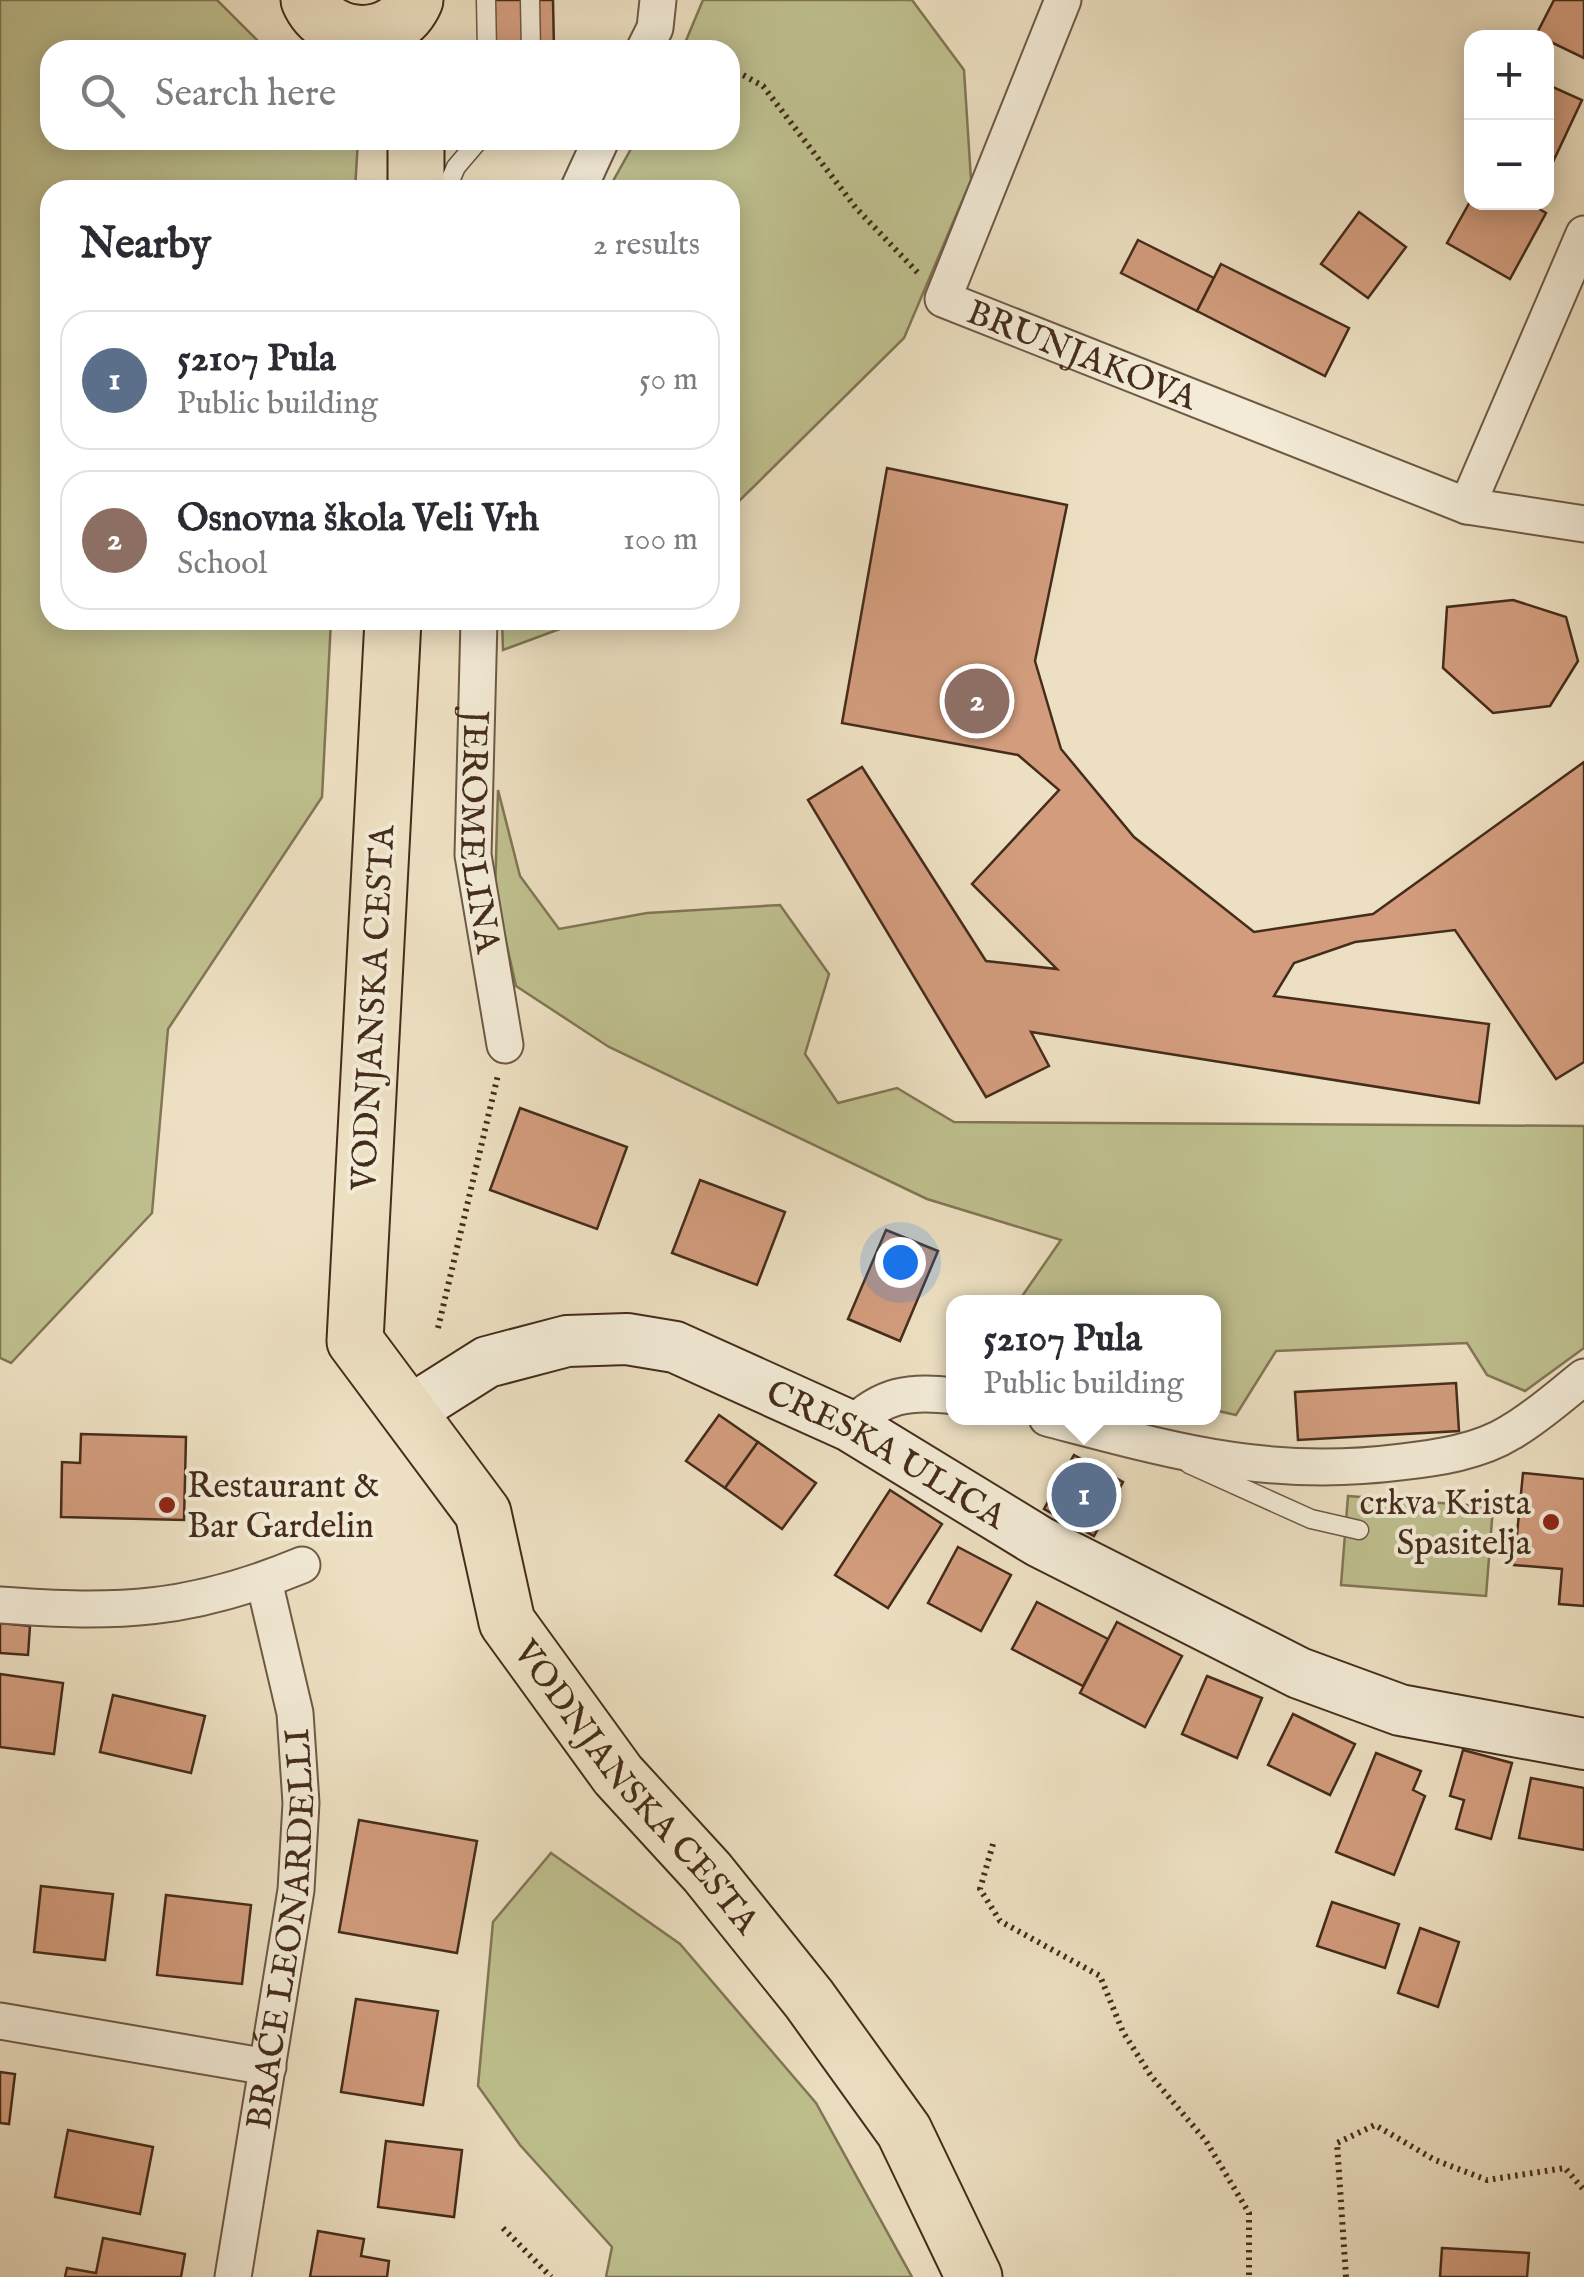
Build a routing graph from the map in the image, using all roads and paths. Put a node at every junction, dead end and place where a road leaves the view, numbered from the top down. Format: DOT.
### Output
graph roads {
  1 [pos="309,0"];
  2 [pos="486,0"];
  3 [pos="530,0"];
  4 [pos="658,0"];
  5 [pos="1063,0"];
  6 [pos="414,19"];
  7 [pos="354,40"];
  8 [pos="361,40"];
  9 [pos="487,40"];
  10 [pos="532,40"];
  11 [pos="649,40"];
  12 [pos="740,73"];
  13 [pos="416,150"];
  14 [pos="470,150"];
  15 [pos="597,150"];
  16 [pos="416,180"];
  17 [pos="450,180"];
  18 [pos="583,180"];
  19 [pos="1584,234"];
  20 [pos="943,300"];
  21 [pos="1467,506"];
  22 [pos="1584,524"];
  23 [pos="392,630"];
  24 [pos="479,630"];
  25 [pos="505,1045"];
  26 [pos="438,1328"];
  27 [pos="1584,1377"];
  28 [pos="946,1395"];
  29 [pos="408,1412"];
  30 [pos="1075,1425"];
  31 [pos="850,1426"];
  32 [pos="1179,1452"];
  33 [pos="1359,1530"];
  34 [pos="302,1565"];
  35 [pos="264,1581"];
  36 [pos="0,1606"];
  37 [pos="1584,1744"];
  38 [pos="993,1844"];
  39 [pos="0,2021"];
  40 [pos="268,2066"];
  41 [pos="1584,2190"];
  42 [pos="503,2228"];
  43 [pos="233,2277"];
  44 [pos="551,2277"];
  45 [pos="974,2277"];
  46 [pos="1248,2277"];
  47 [pos="1346,2277"];
  1 -- 7 [label="main road"];
  2 -- 9 [label="lane"];
  3 -- 10 [label="lane"];
  4 -- 11 [label="street"];
  5 -- 20 [label="street, BRUNJAKOVA"];
  6 -- 8 [label="main road"];
  12 -- 20 [label="path"];
  13 -- 16 [label="main road"];
  14 -- 17 [label="lane"];
  15 -- 18 [label="street"];
  19 -- 21 [label="street"];
  20 -- 21 [label="street, BRUNJAKOVA"];
  21 -- 22 [label="street, BRUNJAKOVA"];
  23 -- 29 [label="main road, VODNJANSKA CESTA"];
  24 -- 25 [label="street, JEROMELINA"];
  25 -- 26 [label="path"];
  27 -- 32 [label="street"];
  28 -- 31 [label="street"];
  29 -- 31 [label="main road, CRESKA ULICA"];
  29 -- 45 [label="main road, VODNJANSKA CESTA"];
  30 -- 32 [label="street"];
  31 -- 37 [label="main road, CRESKA ULICA"];
  32 -- 33 [label="lane"];
  34 -- 35 [label="street"];
  35 -- 36 [label="street"];
  35 -- 40 [label="street, BRAĆE LEONARDELLI"];
  38 -- 46 [label="path"];
  39 -- 40 [label="street"];
  40 -- 43 [label="street, BRAĆE LEONARDELLI"];
  41 -- 47 [label="path"];
  42 -- 44 [label="path"];
}
